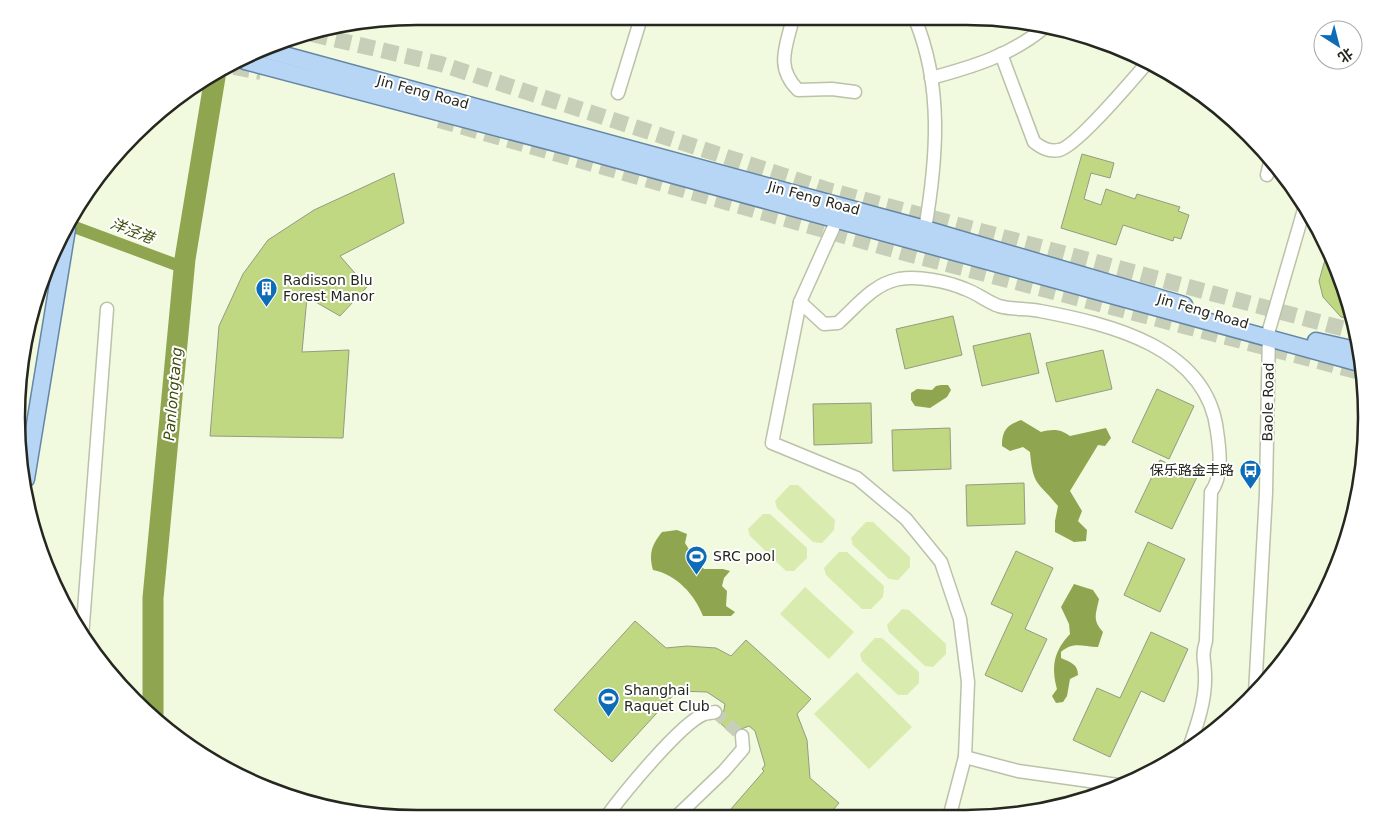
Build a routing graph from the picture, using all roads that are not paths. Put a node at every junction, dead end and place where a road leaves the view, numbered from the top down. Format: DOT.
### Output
graph roads {
  1 [pos="640,25"];
  2 [pos="791,25"];
  3 [pos="918,25"];
  4 [pos="1038,32"];
  5 [pos="274,52"];
  6 [pos="1001,54"];
  7 [pos="250,62"];
  8 [pos="1143,67"];
  9 [pos="931,78"];
  10 [pos="855,92"];
  11 [pos="618,93"];
  12 [pos="1268,168"];
  13 [pos="1266,175"];
  14 [pos="840,213"];
  15 [pos="1302,216"];
  16 [pos="925,229"];
  17 [pos="64,245"];
  18 [pos="800,302"];
  19 [pos="107,308"];
  20 [pos="1269,335"];
  21 [pos="1352,350"];
  22 [pos="1354,361"];
  23 [pos="28,468"];
  24 [pos="83,623"];
  25 [pos="1256,682"];
  26 [pos="716,712"];
  27 [pos="742,736"];
  28 [pos="1192,738"];
  29 [pos="965,756"];
  30 [pos="1107,783"];
  31 [pos="612,810"];
  32 [pos="683,810"];
  33 [pos="951,810"];
  1 -- 11 [label="street"];
  2 -- 10 [label="street"];
  3 -- 9 [label="street"];
  4 -- 6 [label="street"];
  5 -- 14 [label="main road, Jin Feng Road"];
  6 -- 8 [label="street"];
  6 -- 9 [label="street"];
  7 -- 14 [label="main road"];
  9 -- 16 [label="street"];
  12 -- 13 [label="street"];
  14 -- 16 [label="main road, Jin Feng Road"];
  14 -- 18 [label="street"];
  14 -- 20 [label="main road"];
  15 -- 20 [label="street, Baole Road"];
  16 -- 20 [label="main road, Jin Feng Road"];
  17 -- 23 [label="main road"];
  18 -- 28 [label="street"];
  18 -- 29 [label="street"];
  19 -- 24 [label="street"];
  20 -- 21 [label="main road, Jin Feng Road"];
  20 -- 22 [label="main road, Jin Feng Road"];
  20 -- 25 [label="street, Baole Road"];
  26 -- 31 [label="street"];
  27 -- 32 [label="street"];
  29 -- 30 [label="street"];
  29 -- 33 [label="street"];
}
